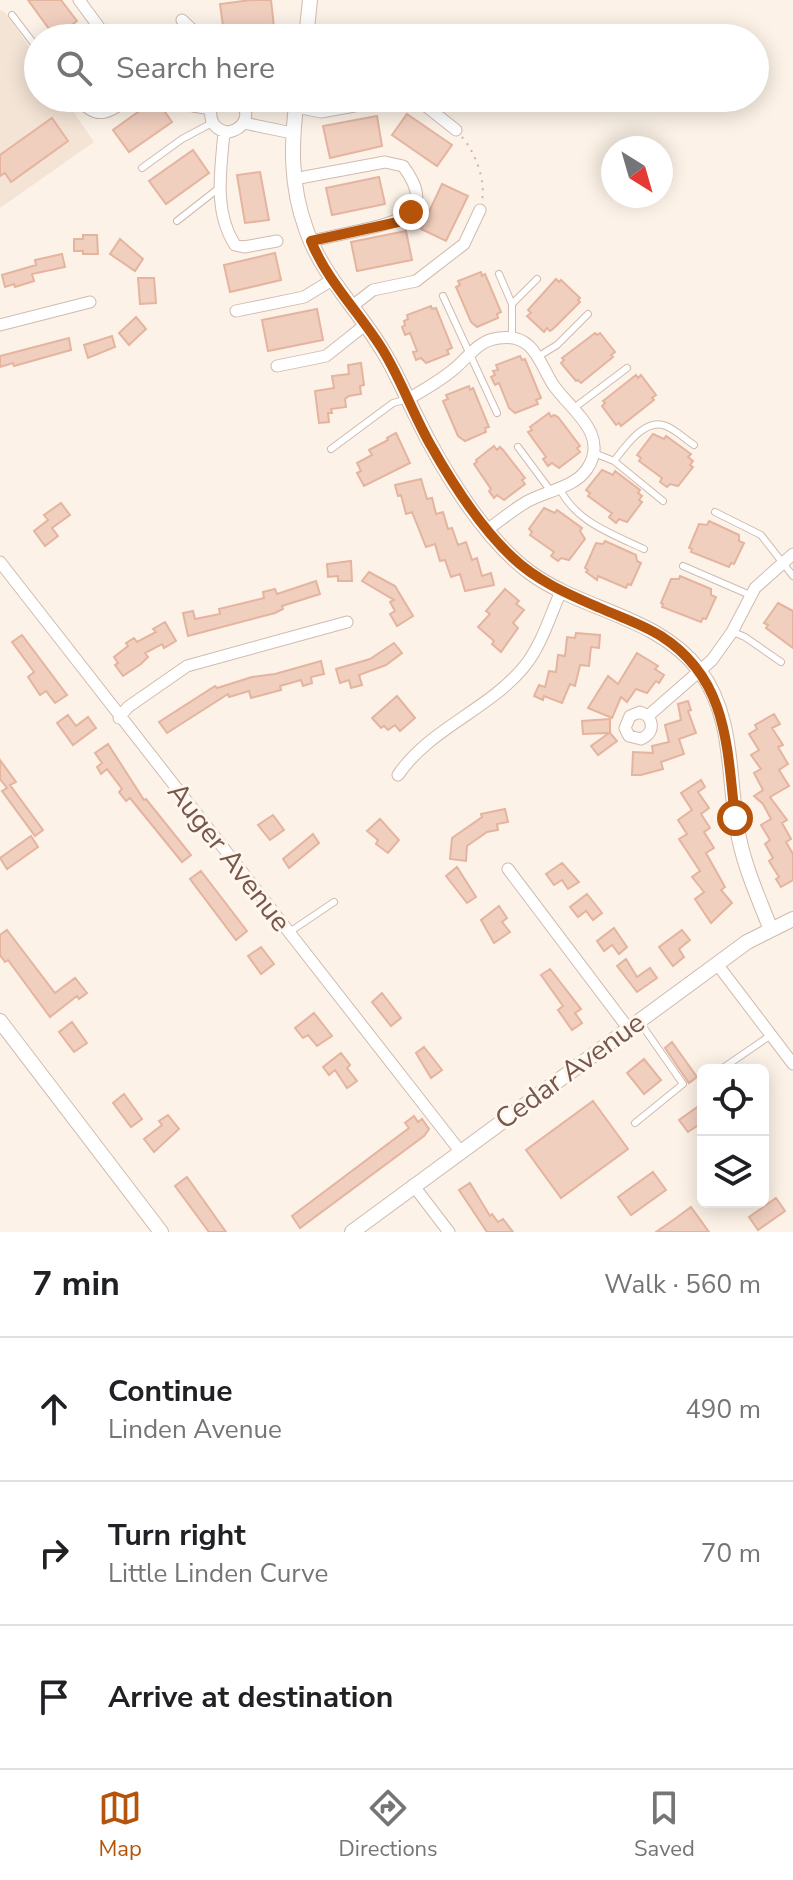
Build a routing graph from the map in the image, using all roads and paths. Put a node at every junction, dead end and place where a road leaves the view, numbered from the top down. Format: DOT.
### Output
graph roads {
  1 [pos="79,0"];
  2 [pos="310,0"];
  3 [pos="12,15"];
  4 [pos="182,20"];
  5 [pos="97,24"];
  6 [pos="186,24"];
  7 [pos="307,24"];
  8 [pos="24,31"];
  9 [pos="89,112"];
  10 [pos="113,112"];
  11 [pos="211,112"];
  12 [pos="245,112"];
  13 [pos="295,112"];
  14 [pos="433,112"];
  15 [pos="212,123"];
  16 [pos="244,123"];
  17 [pos="456,130"];
  18 [pos="224,132"];
  19 [pos="292,133"];
  20 [pos="142,168"];
  21 [pos="294,179"];
  22 [pos="219,188"];
  23 [pos="480,210"];
  24 [pos="177,221"];
  25 [pos="277,241"];
  26 [pos="311,241"];
  27 [pos="499,274"];
  28 [pos="537,279"];
  29 [pos="332,280"];
  30 [pos="443,296"];
  31 [pos="90,302"];
  32 [pos="512,304"];
  33 [pos="351,307"];
  34 [pos="236,311"];
  35 [pos="588,314"];
  36 [pos="0,325"];
  37 [pos="365,325"];
  38 [pos="512,338"];
  39 [pos="469,353"];
  40 [pos="539,356"];
  41 [pos="277,366"];
  42 [pos="627,368"];
  43 [pos="408,399"];
  44 [pos="574,408"];
  45 [pos="497,413"];
  46 [pos="694,445"];
  47 [pos="518,447"];
  48 [pos="331,449"];
  49 [pos="594,453"];
  50 [pos="614,461"];
  51 [pos="554,489"];
  52 [pos="663,501"];
  53 [pos="715,512"];
  54 [pos="488,529"];
  55 [pos="644,549"];
  56 [pos="793,554"];
  57 [pos="0,562"];
  58 [pos="782,562"];
  59 [pos="683,566"];
  60 [pos="793,576"];
  61 [pos="561,591"];
  62 [pos="750,595"];
  63 [pos="347,622"];
  64 [pos="732,632"];
  65 [pos="781,662"];
  66 [pos="699,671"];
  67 [pos="648,716"];
  68 [pos="119,718"];
  69 [pos="398,775"];
  70 [pos="508,869"];
  71 [pos="334,902"];
  72 [pos="793,919"];
  73 [pos="771,930"];
  74 [pos="288,933"];
  75 [pos="717,964"];
  76 [pos="0,1021"];
  77 [pos="634,1024"];
  78 [pos="771,1035"];
  79 [pos="729,1064"];
  80 [pos="793,1064"];
  81 [pos="635,1123"];
  82 [pos="460,1151"];
  83 [pos="413,1185"];
  84 [pos="161,1232"];
  85 [pos="352,1232"];
  86 [pos="449,1232"];
  1 -- 5 [label="street"];
  2 -- 7 [label="street"];
  3 -- 8 [label="lane"];
  4 -- 6 [label="street"];
  9 -- 10 [label="lane"];
  11 -- 15 [label="street"];
  12 -- 16 [label="street"];
  13 -- 19 [label="street"];
  14 -- 17 [label="street"];
  15 -- 18 [label="street"];
  15 -- 20 [label="lane"];
  16 -- 18 [label="street"];
  16 -- 19 [label="street"];
  17 -- 23 [label="path"];
  18 -- 22 [label="street"];
  19 -- 21 [label="street"];
  21 -- 26 [label="street"];
  21 -- 26 [label="street"];
  22 -- 24 [label="lane"];
  22 -- 25 [label="street"];
  23 -- 33 [label="street"];
  26 -- 29 [label="street"];
  27 -- 32 [label="lane"];
  28 -- 32 [label="lane"];
  29 -- 33 [label="street"];
  29 -- 34 [label="street"];
  30 -- 39 [label="lane"];
  31 -- 36 [label="street"];
  32 -- 38 [label="lane"];
  33 -- 37 [label="street"];
  35 -- 40 [label="lane"];
  37 -- 41 [label="street"];
  37 -- 43 [label="street"];
  38 -- 39 [label="street"];
  38 -- 40 [label="street"];
  39 -- 43 [label="street"];
  39 -- 45 [label="lane"];
  40 -- 44 [label="street"];
  42 -- 44 [label="lane"];
  43 -- 48 [label="lane"];
  43 -- 54 [label="street"];
  44 -- 49 [label="street"];
  46 -- 50 [label="lane"];
  47 -- 51 [label="lane"];
  49 -- 50 [label="lane"];
  49 -- 51 [label="street"];
  50 -- 52 [label="lane"];
  51 -- 54 [label="street"];
  51 -- 55 [label="lane"];
  53 -- 58 [label="lane"];
  54 -- 61 [label="street"];
  56 -- 58 [label="street"];
  57 -- 68 [label="street, Auger Avenue"];
  58 -- 60 [label="lane"];
  58 -- 62 [label="street"];
  59 -- 62 [label="lane"];
  61 -- 66 [label="street"];
  61 -- 69 [label="street"];
  62 -- 64 [label="street"];
  63 -- 68 [label="street"];
  64 -- 65 [label="lane"];
  64 -- 66 [label="street"];
  66 -- 67 [label="street"];
  66 -- 73 [label="street"];
  68 -- 74 [label="street, Auger Avenue"];
  70 -- 77 [label="street"];
  71 -- 74 [label="lane"];
  72 -- 73 [label="street, Cedar Avenue"];
  73 -- 75 [label="street, Cedar Avenue"];
  74 -- 82 [label="street, Auger Avenue"];
  75 -- 77 [label="street, Cedar Avenue"];
  75 -- 78 [label="street"];
  76 -- 84 [label="street"];
  77 -- 81 [label="lane"];
  77 -- 82 [label="street, Cedar Avenue"];
  78 -- 79 [label="lane"];
  78 -- 80 [label="street"];
  82 -- 83 [label="street, Cedar Avenue"];
  83 -- 85 [label="street, Cedar Avenue"];
  83 -- 86 [label="street"];
}
